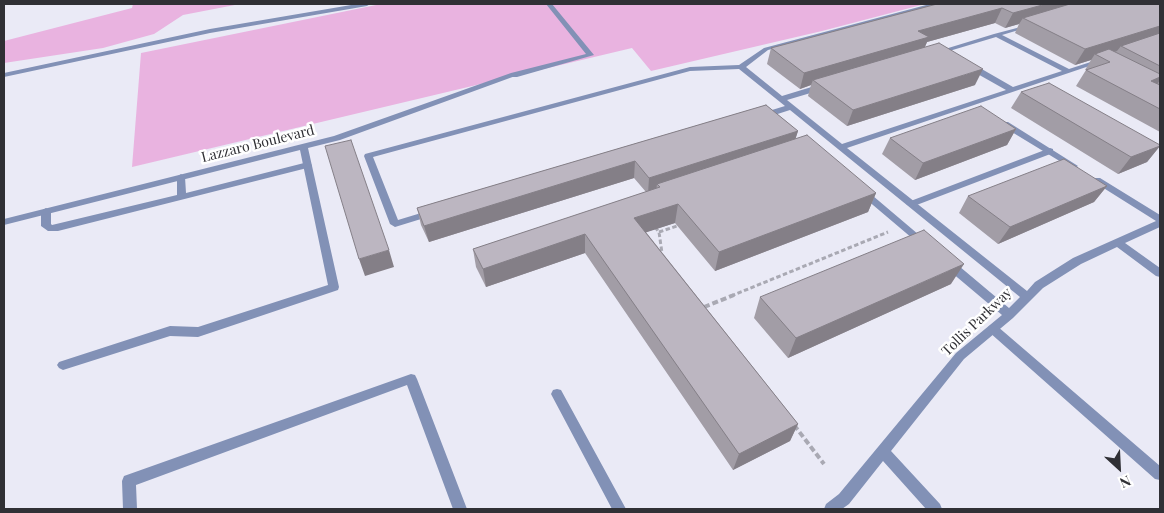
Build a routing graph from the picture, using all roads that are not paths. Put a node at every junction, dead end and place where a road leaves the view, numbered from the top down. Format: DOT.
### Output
graph roads {
  1 [pos="368,4"];
  2 [pos="549,4"];
  3 [pos="936,4"];
  4 [pos="1033,24"];
  5 [pos="996,35"];
  6 [pos="942,51"];
  7 [pos="932,54"];
  8 [pos="950,55"];
  9 [pos="1108,62"];
  10 [pos="965,64"];
  11 [pos="741,67"];
  12 [pos="1068,72"];
  13 [pos="4,75"];
  14 [pos="1040,81"];
  15 [pos="829,85"];
  16 [pos="1049,86"];
  17 [pos="1012,90"];
  18 [pos="782,99"];
  19 [pos="791,107"];
  20 [pos="753,118"];
  21 [pos="995,118"];
  22 [pos="304,147"];
  23 [pos="840,147"];
  24 [pos="1050,151"];
  25 [pos="308,165"];
  26 [pos="1084,172"];
  27 [pos="1092,177"];
  28 [pos="181,178"];
  29 [pos="852,183"];
  30 [pos="182,197"];
  31 [pos="911,204"];
  32 [pos="442,210"];
  33 [pos="46,211"];
  34 [pos="1160,219"];
  35 [pos="4,222"];
  36 [pos="1160,223"];
  37 [pos="1117,242"];
  38 [pos="926,245"];
  39 [pos="941,258"];
  40 [pos="1160,273"];
  41 [pos="1026,296"];
  42 [pos="1009,315"];
  43 [pos="993,328"];
  44 [pos="63,365"];
  45 [pos="558,394"];
  46 [pos="883,450"];
  47 [pos="1160,474"];
  48 [pos="130,509"];
  49 [pos="460,509"];
  50 [pos="619,509"];
  51 [pos="831,509"];
  52 [pos="935,509"];
  1 -- 13 [label="street"];
  2 -- 22 [label="street, Lazzaro Boulevard"];
  3 -- 11 [label="street"];
  4 -- 5 [label="street"];
  5 -- 6 [label="street"];
  5 -- 12 [label="street"];
  6 -- 7 [label="street"];
  6 -- 8 [label="street"];
  9 -- 12 [label="street"];
  10 -- 17 [label="street"];
  11 -- 18 [label="street"];
  11 -- 32 [label="street"];
  12 -- 14 [label="street"];
  14 -- 16 [label="street"];
  14 -- 17 [label="street"];
  15 -- 18 [label="street"];
  17 -- 23 [label="street"];
  18 -- 19 [label="street"];
  19 -- 20 [label="street"];
  19 -- 23 [label="street"];
  21 -- 24 [label="street"];
  22 -- 25 [label="street"];
  22 -- 28 [label="street, Lazzaro Boulevard"];
  23 -- 31 [label="street"];
  24 -- 26 [label="street"];
  24 -- 31 [label="street"];
  25 -- 30 [label="street"];
  25 -- 44 [label="street"];
  27 -- 34 [label="street"];
  28 -- 30 [label="street"];
  28 -- 33 [label="street, Lazzaro Boulevard"];
  29 -- 38 [label="street"];
  30 -- 33 [label="street"];
  31 -- 41 [label="street"];
  33 -- 35 [label="street, Lazzaro Boulevard"];
  36 -- 37 [label="street, Tollis Parkway"];
  37 -- 40 [label="street"];
  37 -- 41 [label="street, Tollis Parkway"];
  39 -- 42 [label="street"];
  41 -- 42 [label="street, Tollis Parkway"];
  42 -- 43 [label="street, Tollis Parkway"];
  43 -- 46 [label="street, Tollis Parkway"];
  43 -- 47 [label="street"];
  45 -- 50 [label="street"];
  46 -- 51 [label="street, Tollis Parkway"];
  46 -- 52 [label="street"];
  48 -- 49 [label="street"];
}
